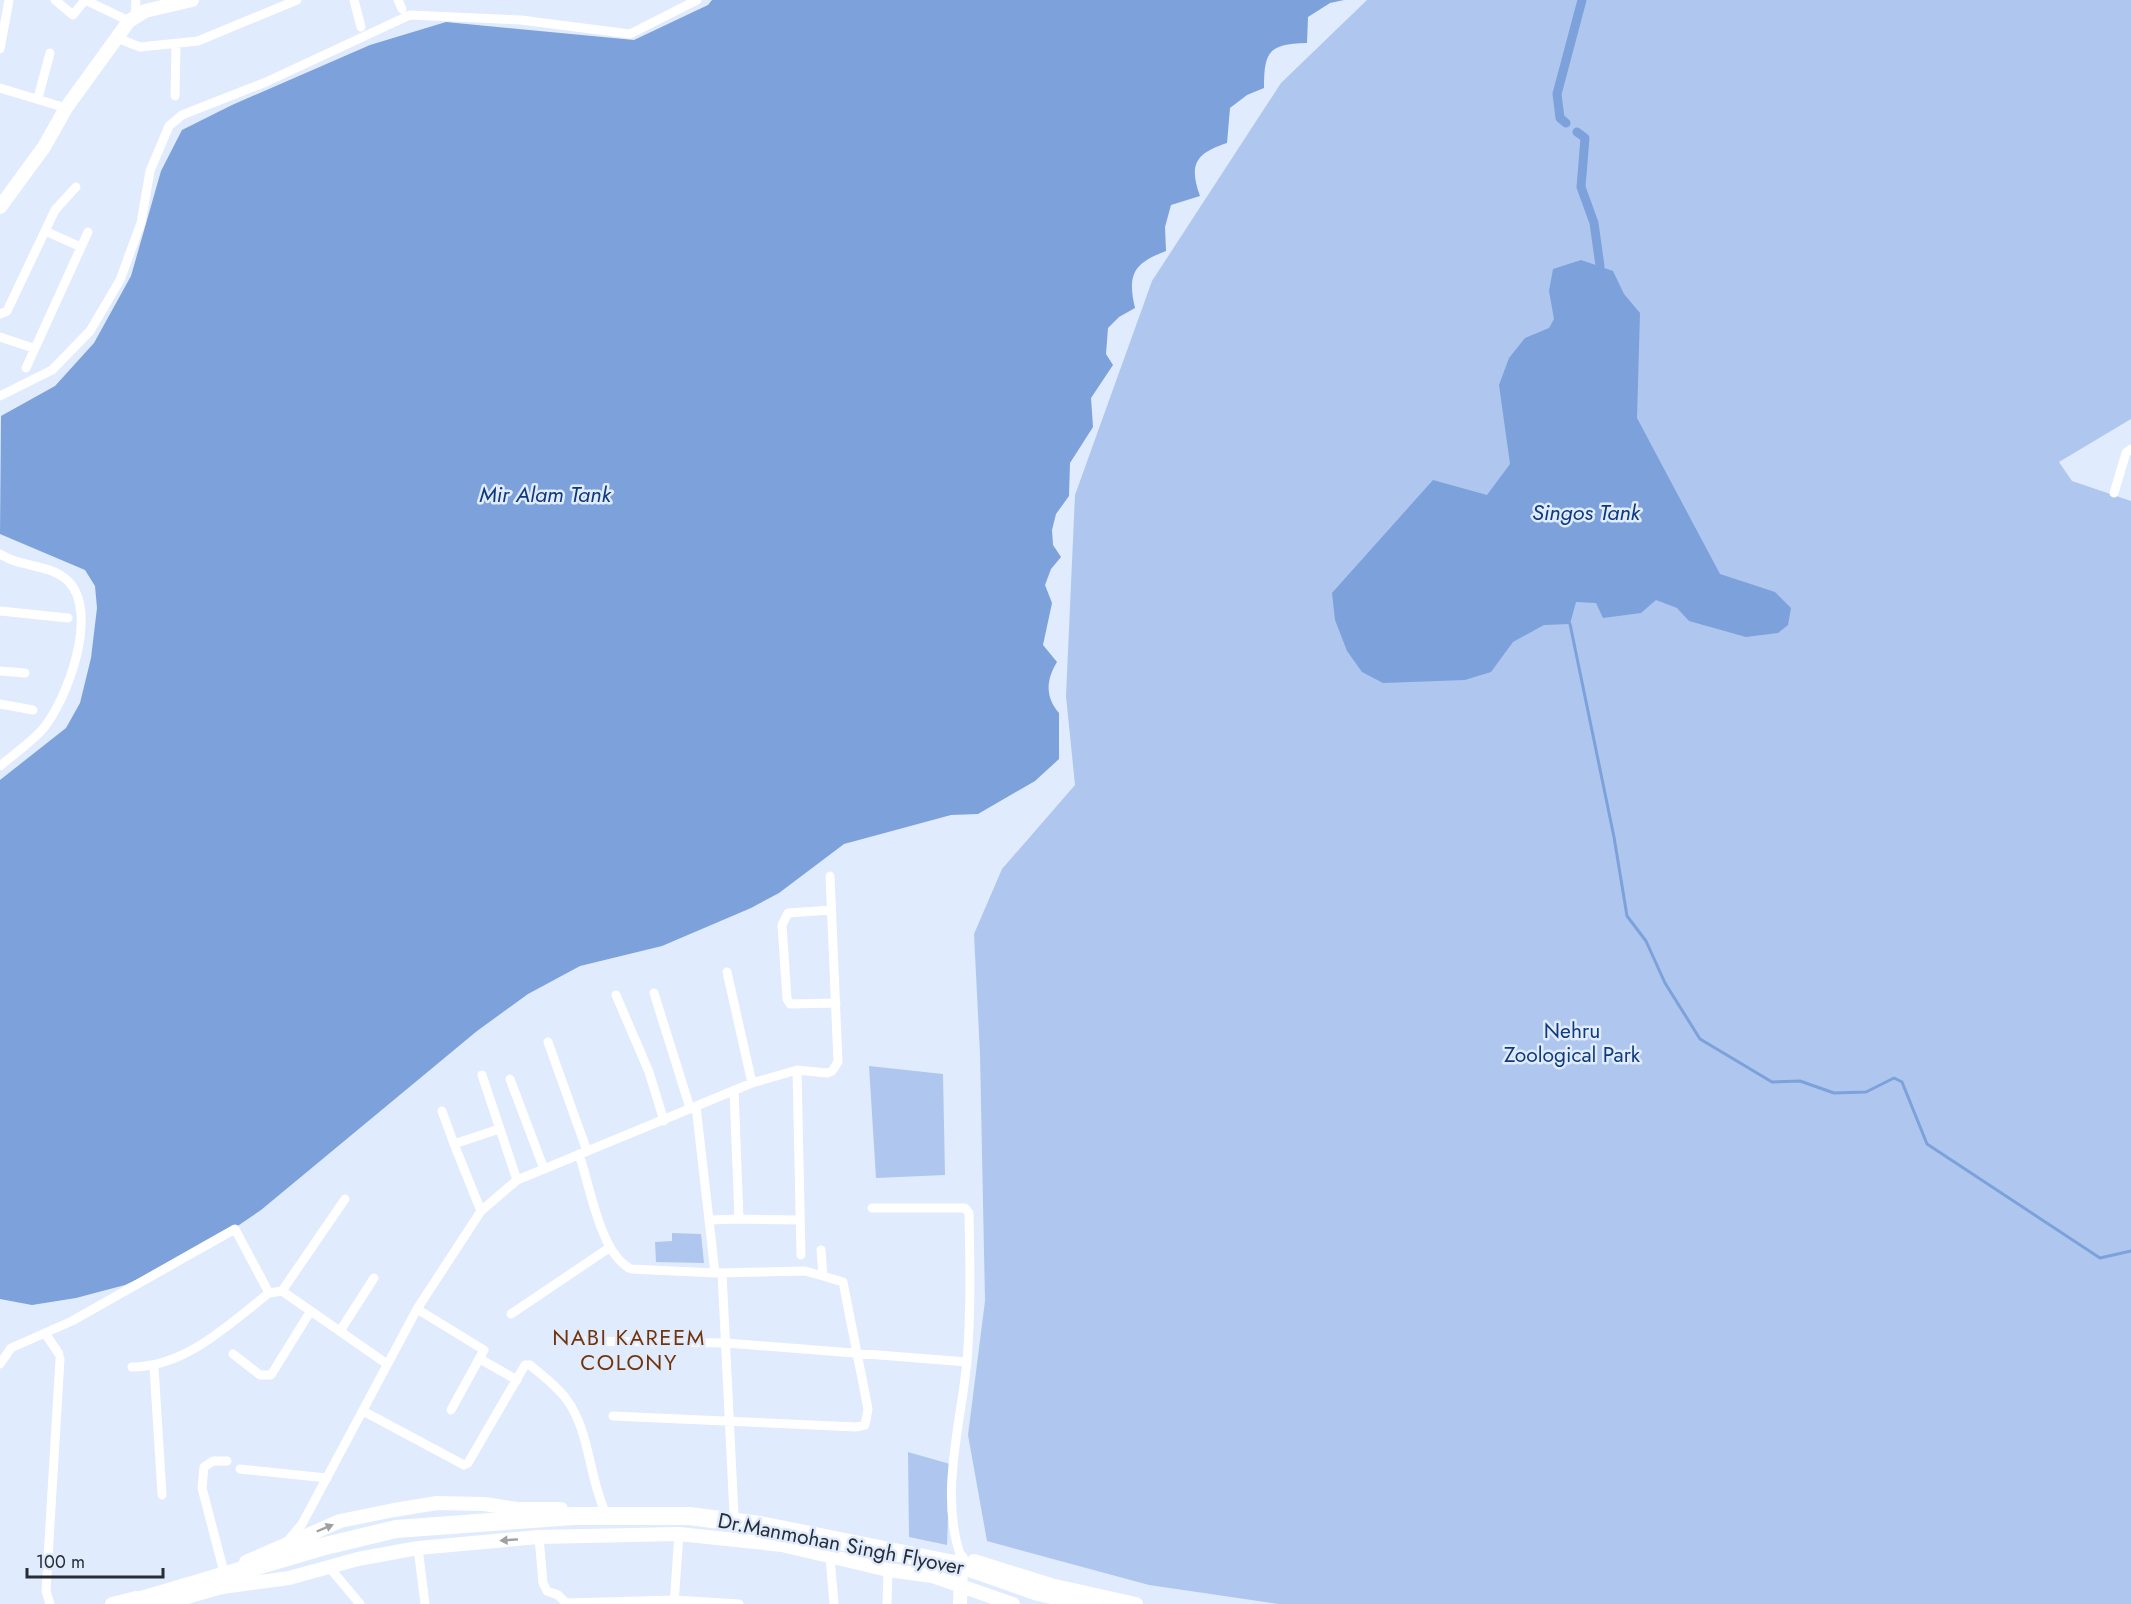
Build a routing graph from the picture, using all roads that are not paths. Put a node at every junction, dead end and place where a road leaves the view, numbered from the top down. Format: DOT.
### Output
graph roads {
  1 [pos="9,0"];
  2 [pos="55,0"];
  3 [pos="85,0"];
  4 [pos="136,0"];
  5 [pos="191,0"];
  6 [pos="297,0"];
  7 [pos="354,0"];
  8 [pos="697,0"];
  9 [pos="132,19"];
  10 [pos="361,27"];
  11 [pos="117,38"];
  12 [pos="176,45"];
  13 [pos="0,49"];
  14 [pos="50,53"];
  15 [pos="0,88"];
  16 [pos="175,96"];
  17 [pos="38,98"];
  18 [pos="66,108"];
  19 [pos="76,187"];
  20 [pos="0,207"];
  21 [pos="45,231"];
  22 [pos="88,232"];
  23 [pos="81,247"];
  24 [pos="0,314"];
  25 [pos="0,337"];
  26 [pos="33,348"];
  27 [pos="26,368"];
  28 [pos="0,396"];
  29 [pos="2131,449"];
  30 [pos="2114,493"];
  31 [pos="0,554"];
  32 [pos="0,611"];
  33 [pos="68,618"];
  34 [pos="0,671"];
  35 [pos="25,673"];
  36 [pos="0,704"];
  37 [pos="33,710"];
  38 [pos="0,766"];
  39 [pos="830,876"];
  40 [pos="831,910"];
  41 [pos="728,972"];
  42 [pos="654,993"];
  43 [pos="616,995"];
  44 [pos="836,1004"];
  45 [pos="548,1042"];
  46 [pos="796,1071"];
  47 [pos="482,1075"];
  48 [pos="510,1079"];
  49 [pos="752,1083"];
  50 [pos="734,1090"];
  51 [pos="693,1107"];
  52 [pos="442,1111"];
  53 [pos="664,1121"];
  54 [pos="499,1129"];
  55 [pos="454,1144"];
  56 [pos="583,1153"];
  57 [pos="544,1169"];
  58 [pos="517,1180"];
  59 [pos="345,1199"];
  60 [pos="872,1208"];
  61 [pos="481,1210"];
  62 [pos="739,1219"];
  63 [pos="709,1220"];
  64 [pos="800,1221"];
  65 [pos="609,1248"];
  66 [pos="821,1250"];
  67 [pos="801,1255"];
  68 [pos="719,1273"];
  69 [pos="823,1276"];
  70 [pos="374,1278"];
  71 [pos="282,1291"];
  72 [pos="269,1293"];
  73 [pos="417,1309"];
  74 [pos="310,1312"];
  75 [pos="511,1314"];
  76 [pos="340,1331"];
  77 [pos="45,1333"];
  78 [pos="582,1341"];
  79 [pos="727,1343"];
  80 [pos="856,1353"];
  81 [pos="233,1354"];
  82 [pos="480,1359"];
  83 [pos="967,1362"];
  84 [pos="0,1364"];
  85 [pos="387,1364"];
  86 [pos="132,1367"];
  87 [pos="154,1367"];
  88 [pos="517,1380"];
  89 [pos="451,1410"];
  90 [pos="363,1411"];
  91 [pos="613,1416"];
  92 [pos="730,1422"];
  93 [pos="227,1461"];
  94 [pos="240,1468"];
  95 [pos="327,1478"];
  96 [pos="162,1495"];
  97 [pos="604,1509"];
  98 [pos="734,1515"];
  99 [pos="679,1534"];
  100 [pos="539,1538"];
  101 [pos="729,1538"];
  102 [pos="285,1545"];
  103 [pos="418,1548"];
  104 [pos="830,1557"];
  105 [pos="961,1557"];
  106 [pos="329,1567"];
  107 [pos="888,1569"];
  108 [pos="224,1572"];
  109 [pos="290,1578"];
  110 [pos="1051,1585"];
  111 [pos="960,1588"];
  112 [pos="674,1602"];
  113 [pos="50,1604"];
  114 [pos="112,1604"];
  115 [pos="128,1604"];
  116 [pos="146,1604"];
  117 [pos="162,1604"];
  118 [pos="360,1604"];
  119 [pos="425,1604"];
  120 [pos="739,1604"];
  121 [pos="834,1604"];
  122 [pos="886,1604"];
  123 [pos="960,1604"];
  124 [pos="1013,1604"];
  125 [pos="1047,1604"];
  126 [pos="1057,1604"];
  127 [pos="1093,1604"];
  128 [pos="1136,1604"];
  1 -- 13 [label="street"];
  2 -- 3 [label="street"];
  3 -- 9 [label="street"];
  4 -- 9 [label="street"];
  5 -- 9 [label="street"];
  6 -- 12 [label="street"];
  7 -- 10 [label="street"];
  8 -- 28 [label="street"];
  9 -- 11 [label="street"];
  11 -- 12 [label="street"];
  11 -- 18 [label="street"];
  12 -- 16 [label="street"];
  14 -- 17 [label="street"];
  15 -- 17 [label="street"];
  17 -- 18 [label="street"];
  18 -- 20 [label="street"];
  19 -- 21 [label="street"];
  21 -- 23 [label="street"];
  21 -- 24 [label="street"];
  22 -- 23 [label="street"];
  23 -- 26 [label="street"];
  25 -- 26 [label="street"];
  26 -- 27 [label="street"];
  29 -- 30 [label="street"];
  31 -- 38 [label="street"];
  32 -- 33 [label="street"];
  34 -- 35 [label="street"];
  36 -- 37 [label="street"];
  39 -- 40 [label="street"];
  40 -- 44 [label="street"];
  40 -- 44 [label="street"];
  41 -- 49 [label="street"];
  42 -- 51 [label="street"];
  43 -- 53 [label="street"];
  44 -- 46 [label="street"];
  45 -- 56 [label="street"];
  46 -- 49 [label="street"];
  46 -- 64 [label="street"];
  47 -- 54 [label="street"];
  48 -- 57 [label="street"];
  49 -- 50 [label="street"];
  50 -- 51 [label="street"];
  50 -- 62 [label="street"];
  51 -- 53 [label="street"];
  51 -- 63 [label="street"];
  52 -- 55 [label="street"];
  53 -- 56 [label="street"];
  54 -- 55 [label="street"];
  54 -- 58 [label="street"];
  55 -- 61 [label="street"];
  56 -- 57 [label="street"];
  56 -- 65 [label="street"];
  57 -- 58 [label="street"];
  58 -- 61 [label="street"];
  59 -- 71 [label="street"];
  60 -- 83 [label="street"];
  61 -- 73 [label="street"];
  62 -- 63 [label="street"];
  62 -- 64 [label="street"];
  63 -- 68 [label="street"];
  64 -- 67 [label="street"];
  65 -- 68 [label="street"];
  65 -- 75 [label="street"];
  66 -- 69 [label="street"];
  68 -- 69 [label="street"];
  68 -- 79 [label="street"];
  69 -- 80 [label="street"];
  70 -- 76 [label="street"];
  71 -- 72 [label="street"];
  71 -- 74 [label="street"];
  72 -- 77 [label="street"];
  72 -- 87 [label="street"];
  73 -- 82 [label="street"];
  73 -- 85 [label="street"];
  74 -- 76 [label="street"];
  74 -- 81 [label="street"];
  76 -- 85 [label="street"];
  77 -- 84 [label="street"];
  77 -- 113 [label="street"];
  78 -- 79 [label="street"];
  79 -- 80 [label="street"];
  79 -- 92 [label="street"];
  80 -- 83 [label="street"];
  80 -- 92 [label="street"];
  82 -- 88 [label="street"];
  82 -- 89 [label="street"];
  83 -- 105 [label="street"];
  85 -- 90 [label="street"];
  86 -- 87 [label="street"];
  87 -- 96 [label="street"];
  88 -- 90 [label="street"];
  88 -- 97 [label="street"];
  90 -- 95 [label="street"];
  91 -- 92 [label="street"];
  92 -- 98 [label="street"];
  93 -- 108 [label="street"];
  94 -- 95 [label="street"];
  95 -- 102 [label="street"];
  97 -- 98 [label="street"];
  102 -- 97 [label="street, one-way"];
  98 -- 101 [label="street"];
  98 -- 105 [label="street"];
  99 -- 100 [label="street"];
  99 -- 101 [label="street"];
  99 -- 112 [label="street"];
  100 -- 103 [label="street, one-way"];
  100 -- 112 [label="street"];
  101 -- 104 [label="street"];
  102 -- 108 [label="street"];
  102 -- 109 [label="street"];
  103 -- 106 [label="street"];
  103 -- 119 [label="street"];
  104 -- 107 [label="street"];
  104 -- 121 [label="street"];
  105 -- 110 [label="street"];
  105 -- 111 [label="street"];
  106 -- 109 [label="street"];
  106 -- 118 [label="street"];
  107 -- 111 [label="street"];
  107 -- 122 [label="street"];
  108 -- 114 [label="street"];
  109 -- 117 [label="street"];
  110 -- 125 [label="street"];
  110 -- 128 [label="street"];
  111 -- 123 [label="street"];
  111 -- 124 [label="street"];
  112 -- 120 [label="street"];
  115 -- 127 [label="highway, Dr.Manmohan Singh Flyover"];
  116 -- 126 [label="highway, Dr.Manmohan Singh Flyover"];
}
